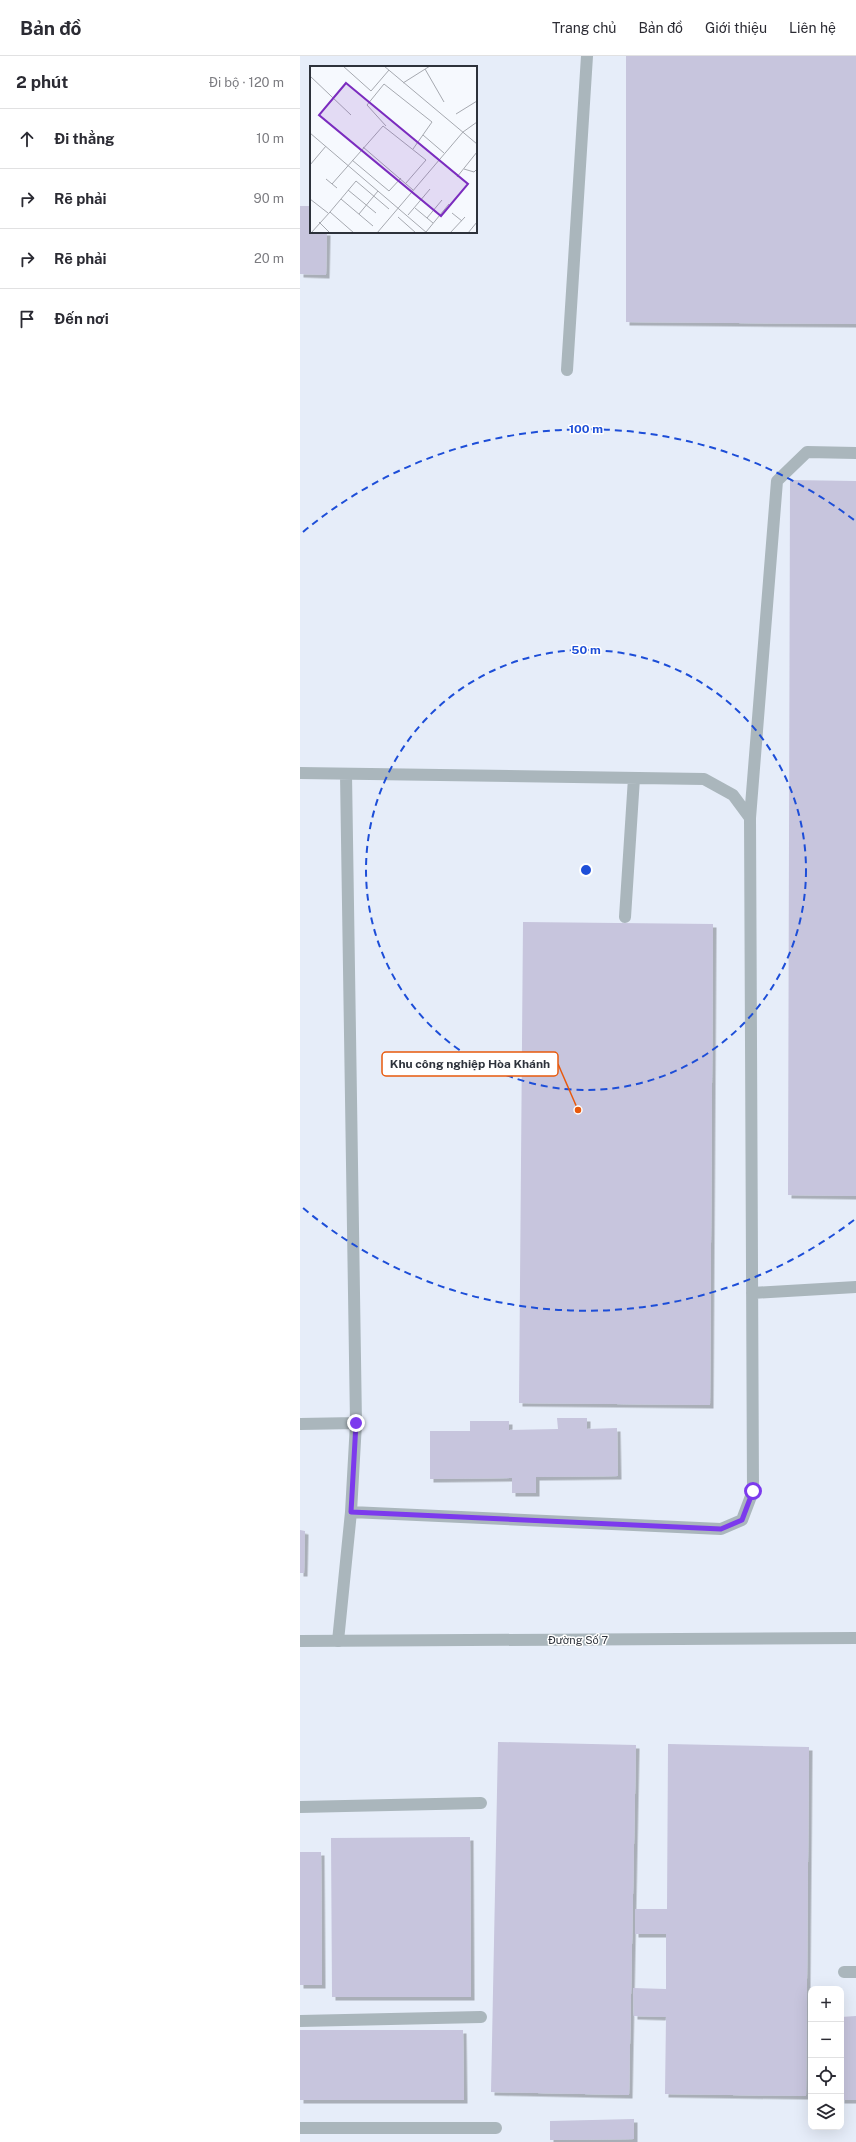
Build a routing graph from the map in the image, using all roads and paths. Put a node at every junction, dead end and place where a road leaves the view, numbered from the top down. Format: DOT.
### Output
graph roads {
  1 [pos="587,56"];
  2 [pos="567,370"];
  3 [pos="856,453"];
  4 [pos="300,773"];
  5 [pos="346,774"];
  6 [pos="634,778"];
  7 [pos="750,818"];
  8 [pos="625,917"];
  9 [pos="856,1287"];
  10 [pos="752,1293"];
  11 [pos="356,1423"];
  12 [pos="300,1424"];
  13 [pos="351,1512"];
  14 [pos="856,1638"];
  15 [pos="300,1641"];
  16 [pos="338,1641"];
  17 [pos="481,1803"];
  18 [pos="300,1807"];
  19 [pos="482,2017"];
  20 [pos="300,2021"];
  21 [pos="300,2128"];
  22 [pos="496,2128"];
  1 -- 2 [label="street"];
  3 -- 7 [label="street"];
  4 -- 5 [label="street"];
  5 -- 6 [label="street"];
  5 -- 11 [label="street"];
  6 -- 7 [label="street"];
  6 -- 8 [label="street"];
  7 -- 10 [label="street"];
  9 -- 10 [label="street"];
  10 -- 13 [label="street"];
  11 -- 12 [label="street"];
  11 -- 13 [label="street"];
  13 -- 16 [label="street"];
  14 -- 16 [label="street, Đường Số 7"];
  15 -- 16 [label="street, Đường Số 7"];
  17 -- 18 [label="street"];
  19 -- 20 [label="street"];
  21 -- 22 [label="street"];
}
